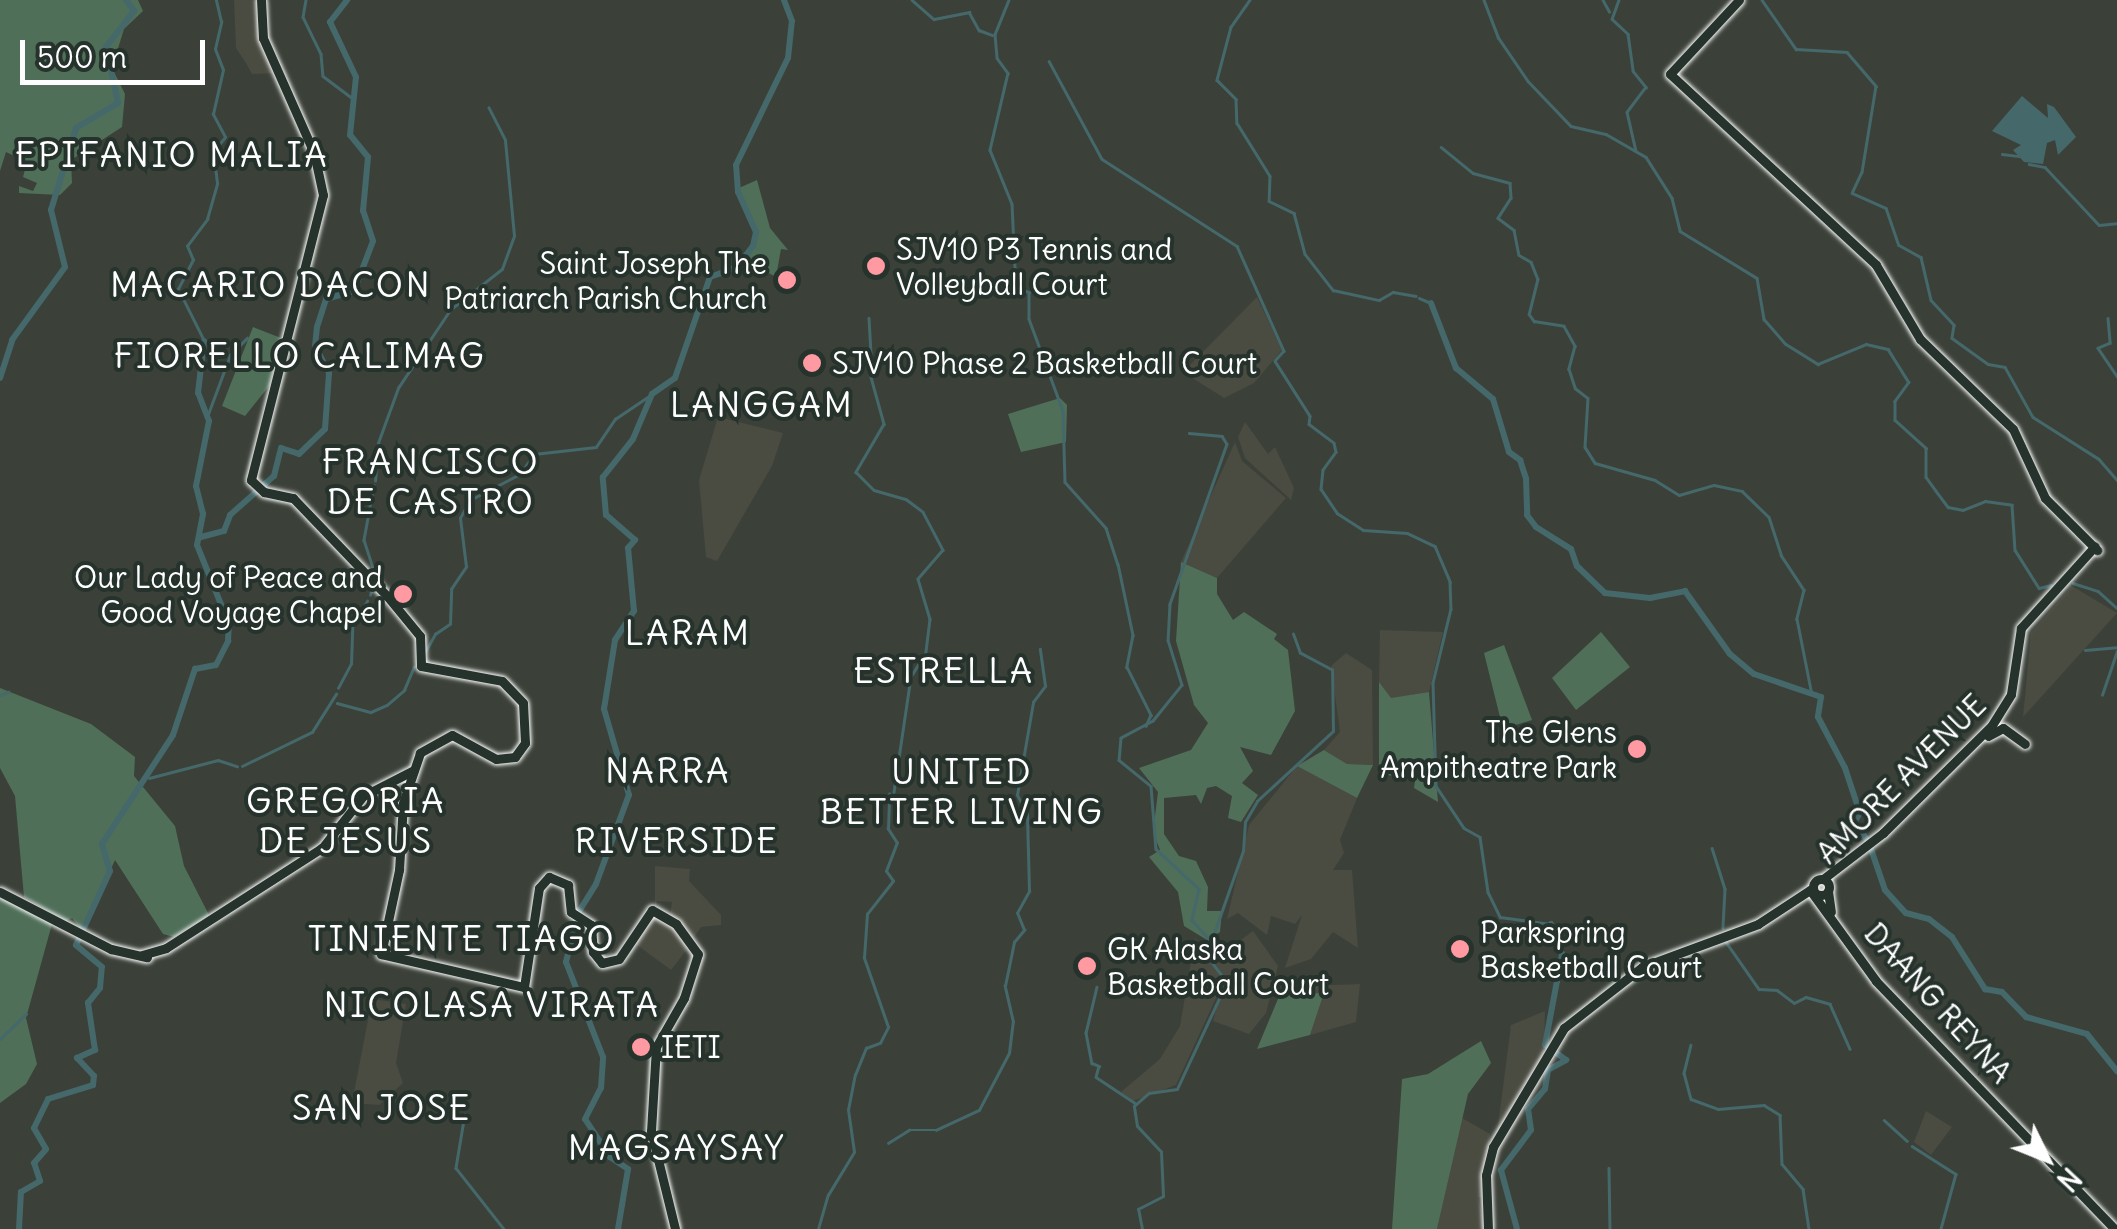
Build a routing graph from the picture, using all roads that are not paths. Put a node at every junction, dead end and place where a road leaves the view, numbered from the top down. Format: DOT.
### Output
graph roads {
  1 [pos="263,0"];
  2 [pos="1739,0"];
  3 [pos="2007,705"];
  4 [pos="1988,736"];
  5 [pos="2025,744"];
  6 [pos="411,774"];
  7 [pos="1869,846"];
  8 [pos="1822,886"];
  9 [pos="3,891"];
  10 [pos="78,932"];
  11 [pos="2116,1227"];
  12 [pos="675,1229"];
  13 [pos="1488,1229"];
  1 -- 6 [label="main road"];
  2 -- 3 [label="main road"];
  3 -- 4 [label="main road, AMORE AVENUE"];
  3 -- 7 [label="main road, AMORE AVENUE"];
  4 -- 5 [label="main road"];
  4 -- 7 [label="main road, AMORE AVENUE"];
  6 -- 10 [label="main road"];
  6 -- 12 [label="main road"];
  7 -- 8 [label="main road, AMORE AVENUE"];
  8 -- 11 [label="main road, DAANG REYNA"];
  8 -- 13 [label="main road, AMORE AVENUE"];
  9 -- 10 [label="main road"];
  9 -- 10 [label="main road"];
}
